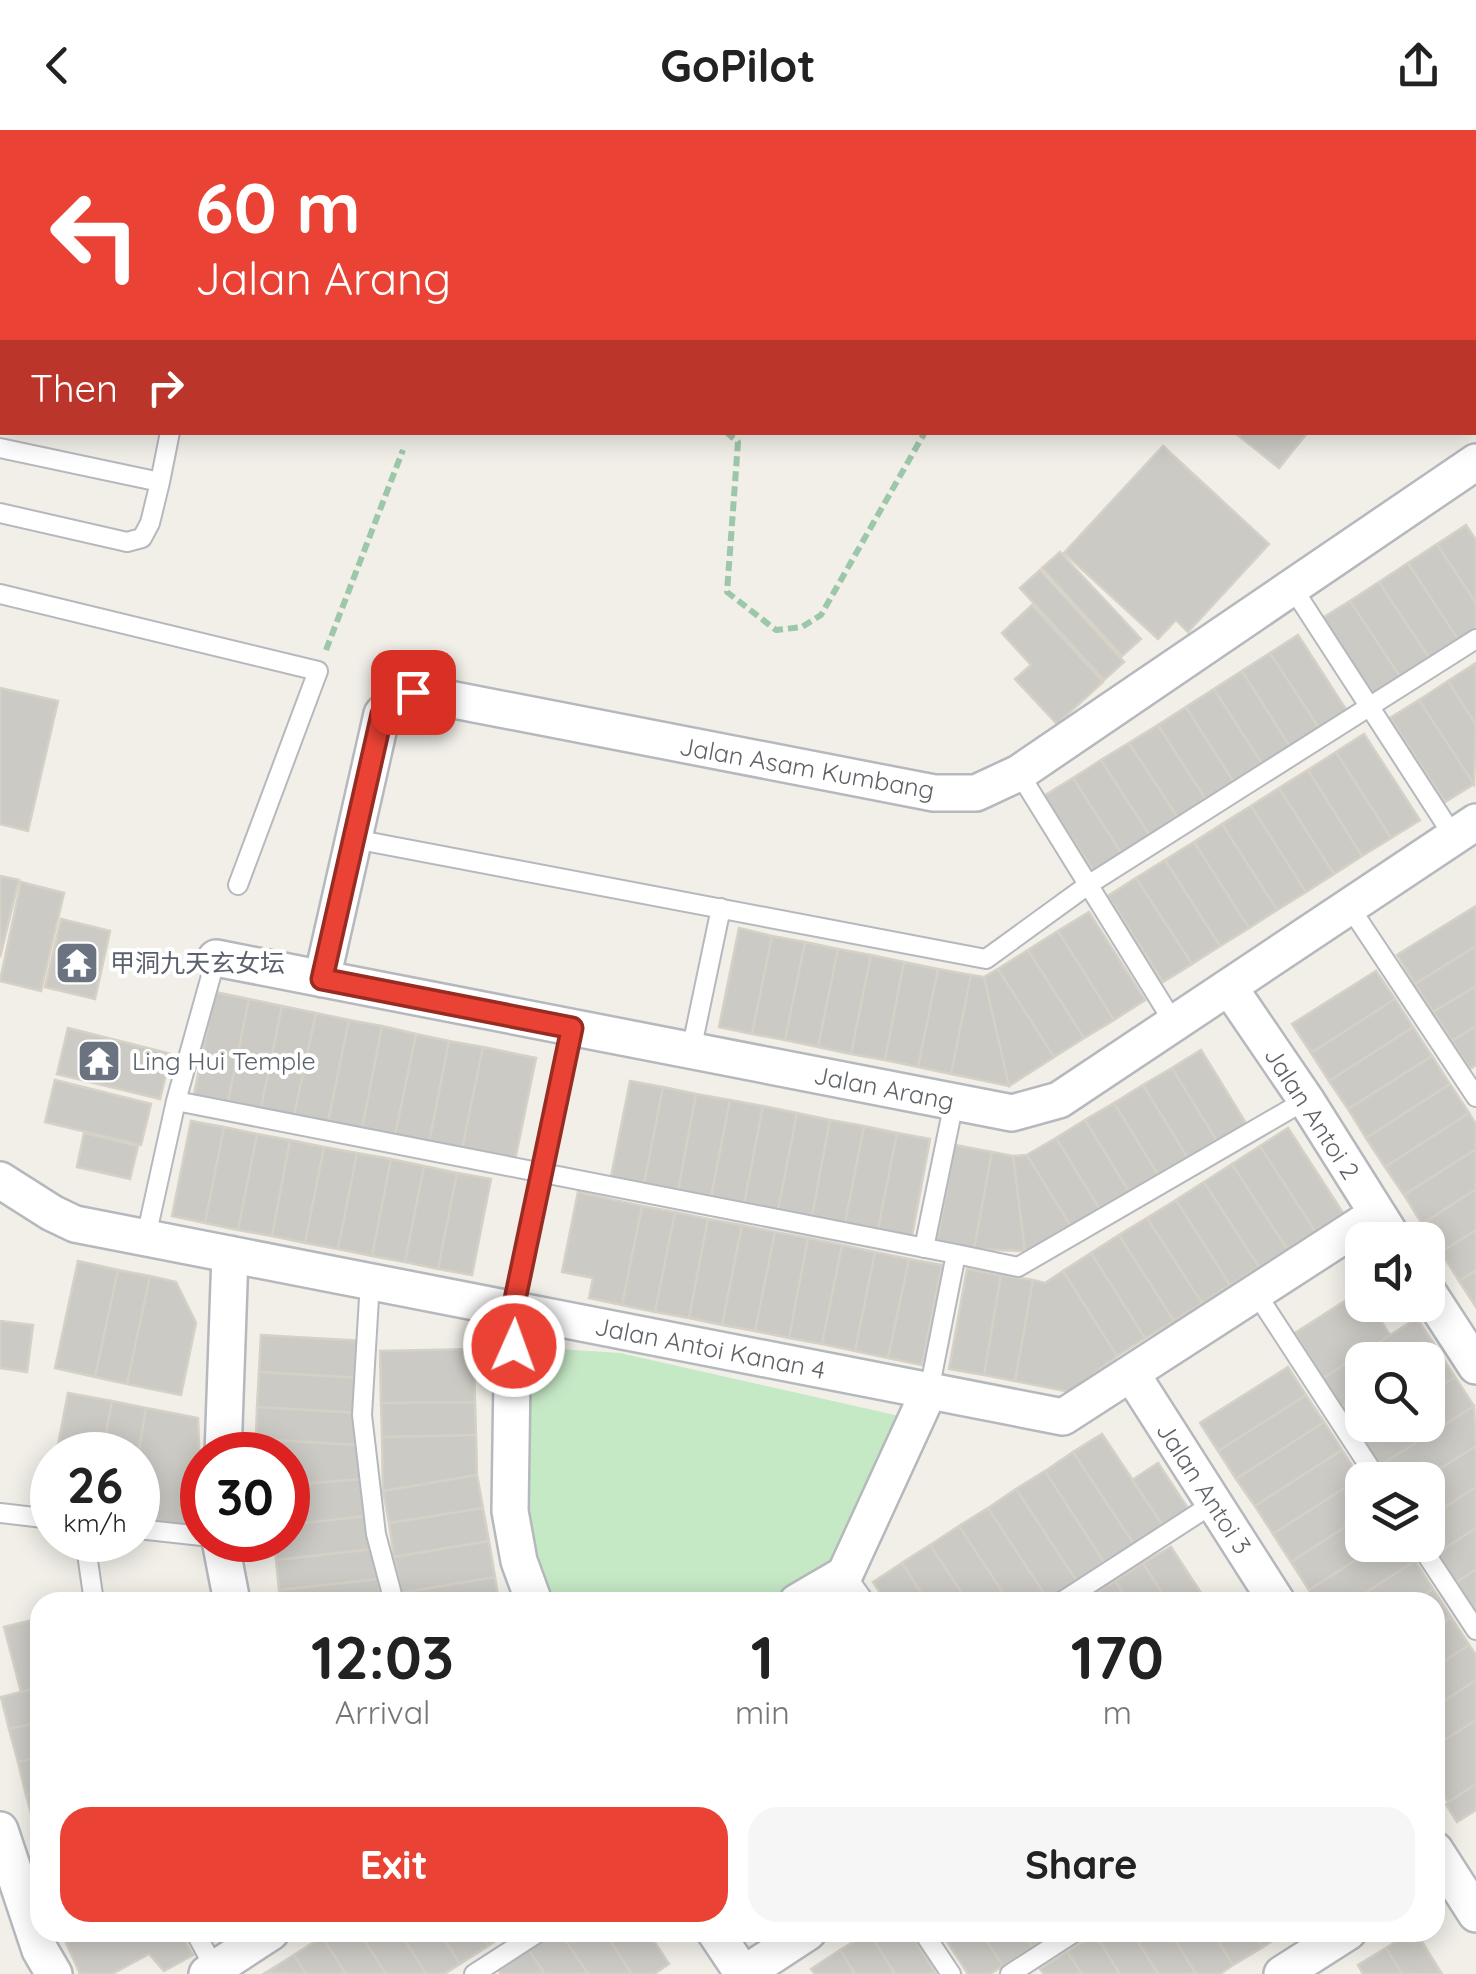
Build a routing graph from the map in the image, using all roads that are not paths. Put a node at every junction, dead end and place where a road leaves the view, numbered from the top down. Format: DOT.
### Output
graph roads {
  1 [pos="169,435"];
  2 [pos="0,448"];
  3 [pos="1476,462"];
  4 [pos="160,482"];
  5 [pos="0,513"];
  6 [pos="1292,588"];
  7 [pos="0,594"];
  8 [pos="1476,639"];
  9 [pos="1369,709"];
  10 [pos="1020,774"];
  11 [pos="1470,828"];
  12 [pos="354,838"];
  13 [pos="238,884"];
  14 [pos="1088,885"];
  15 [pos="1349,906"];
  16 [pos="721,908"];
  17 [pos="216,958"];
  18 [pos="322,979"];
  19 [pos="1229,986"];
  20 [pos="1174,1023"];
  21 [pos="572,1028"];
  22 [pos="692,1051"];
  23 [pos="1476,1097"];
  24 [pos="1306,1100"];
  25 [pos="176,1101"];
  26 [pos="954,1102"];
  27 [pos="542,1173"];
  28 [pos="0,1180"];
  29 [pos="1382,1222"];
  30 [pos="146,1237"];
  31 [pos="1345,1247"];
  32 [pos="924,1248"];
  33 [pos="230,1254"];
  34 [pos="956,1254"];
  35 [pos="370,1282"];
  36 [pos="1256,1293"];
  37 [pos="513,1309"];
  38 [pos="1445,1317"];
  39 [pos="1475,1361"];
  40 [pos="1130,1373"];
  41 [pos="930,1391"];
  42 [pos="224,1432"];
  43 [pos="1366,1462"];
  44 [pos="1214,1503"];
  45 [pos="0,1513"];
  46 [pos="30,1516"];
  47 [pos="88,1562"];
  48 [pos="224,1562"];
  49 [pos="1431,1562"];
  50 [pos="855,1588"];
  51 [pos="93,1592"];
  52 [pos="230,1592"];
  53 [pos="391,1592"];
  54 [pos="530,1592"];
  55 [pos="1076,1592"];
  56 [pos="1271,1592"];
  57 [pos="1476,1630"];
  58 [pos="0,1830"];
  59 [pos="1448,1862"];
  60 [pos="1476,1914"];
  61 [pos="30,1920"];
  62 [pos="37,1942"];
  63 [pos="199,1942"];
  64 [pos="256,1942"];
  65 [pos="524,1942"];
  66 [pos="722,1942"];
  67 [pos="793,1942"];
  68 [pos="930,1942"];
  69 [pos="1060,1942"];
  70 [pos="1332,1942"];
  71 [pos="211,1972"];
  72 [pos="54,1974"];
  73 [pos="474,1974"];
  74 [pos="744,1974"];
  75 [pos="950,1974"];
  76 [pos="1010,1974"];
  77 [pos="1282,1974"];
  1 -- 4 [label="lane"];
  2 -- 4 [label="lane"];
  3 -- 6 [label="street, Jalan Asam Kumbang"];
  4 -- 5 [label="lane"];
  6 -- 9 [label="lane"];
  6 -- 10 [label="street, Jalan Asam Kumbang"];
  7 -- 13 [label="lane"];
  8 -- 9 [label="lane"];
  9 -- 11 [label="lane"];
  9 -- 14 [label="lane"];
  10 -- 12 [label="street, Jalan Asam Kumbang"];
  10 -- 14 [label="lane"];
  11 -- 15 [label="street, Jalan Arang"];
  12 -- 16 [label="lane"];
  12 -- 18 [label="street, Jalan Asam Kumbang"];
  14 -- 16 [label="lane"];
  14 -- 20 [label="lane"];
  15 -- 19 [label="street, Jalan Arang"];
  15 -- 23 [label="lane"];
  16 -- 22 [label="lane"];
  17 -- 18 [label="street, Jalan Arang"];
  17 -- 25 [label="lane"];
  18 -- 21 [label="street, Jalan Arang"];
  19 -- 20 [label="street, Jalan Arang"];
  19 -- 24 [label="street, Jalan Antoi 2"];
  20 -- 26 [label="street, Jalan Arang"];
  21 -- 22 [label="street, Jalan Arang"];
  21 -- 27 [label="lane"];
  22 -- 26 [label="street, Jalan Arang"];
  24 -- 29 [label="street, Jalan Antoi 2"];
  24 -- 34 [label="lane"];
  25 -- 27 [label="lane"];
  25 -- 30 [label="lane"];
  26 -- 32 [label="lane"];
  27 -- 32 [label="lane"];
  27 -- 37 [label="lane"];
  28 -- 30 [label="street, Jalan Antoi Kanan 4"];
  30 -- 33 [label="street, Jalan Antoi Kanan 4"];
  31 -- 36 [label="street, Jalan Antoi Kanan 4"];
  32 -- 34 [label="lane"];
  33 -- 35 [label="street, Jalan Antoi Kanan 4"];
  33 -- 42 [label="street"];
  34 -- 41 [label="lane"];
  35 -- 37 [label="street, Jalan Antoi Kanan 4"];
  35 -- 53 [label="lane"];
  36 -- 40 [label="street, Jalan Antoi Kanan 4"];
  36 -- 43 [label="lane"];
  37 -- 41 [label="street, Jalan Antoi Kanan 4"];
  37 -- 54 [label="street"];
  38 -- 39 [label="street"];
  40 -- 41 [label="street, Jalan Antoi Kanan 4"];
  40 -- 44 [label="street, Jalan Antoi 3"];
  41 -- 50 [label="street"];
  44 -- 55 [label="lane"];
  44 -- 56 [label="street, Jalan Antoi 3"];
  45 -- 46 [label="lane"];
  47 -- 51 [label="lane"];
  48 -- 52 [label="street"];
  49 -- 57 [label="lane"];
  58 -- 61 [label="street"];
  59 -- 60 [label="street"];
  62 -- 72 [label="street"];
  63 -- 71 [label="lane"];
  64 -- 71 [label="street"];
  65 -- 73 [label="lane"];
  66 -- 74 [label="street"];
  67 -- 74 [label="street"];
  68 -- 75 [label="lane"];
  69 -- 76 [label="lane"];
  70 -- 77 [label="street"];
}
